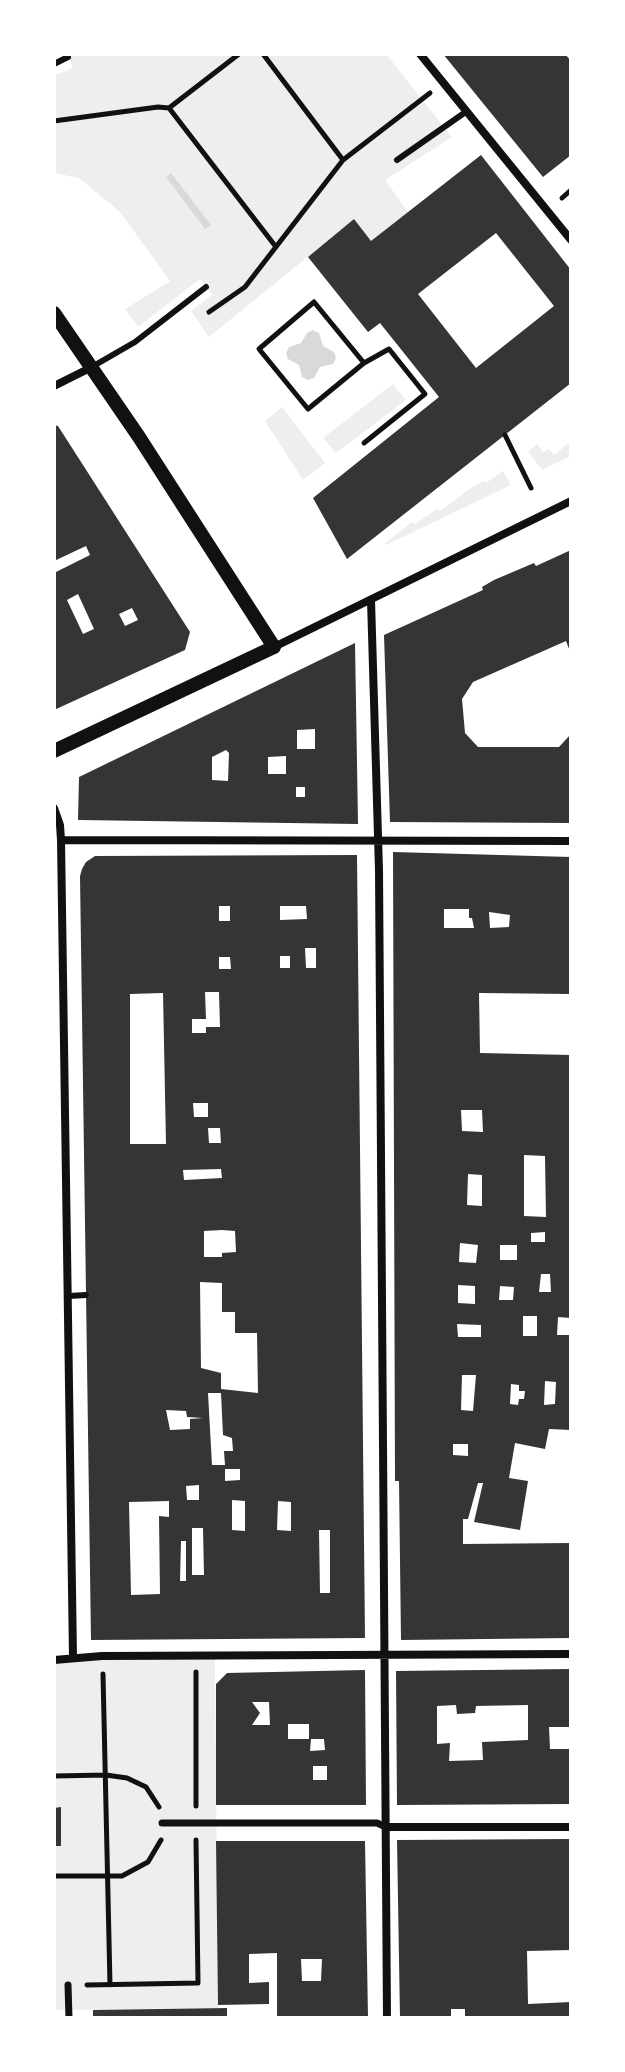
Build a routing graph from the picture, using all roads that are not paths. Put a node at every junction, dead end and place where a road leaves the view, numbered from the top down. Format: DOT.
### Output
graph roads {
  1 [pos="420,54"];
  2 [pos="68,57"];
  3 [pos="54,64"];
  4 [pos="467,111"];
  5 [pos="397,160"];
  6 [pos="571,240"];
  7 [pos="206,287"];
  8 [pos="54,313"];
  9 [pos="90,368"];
  10 [pos="54,386"];
  11 [pos="571,501"];
  12 [pos="371,600"];
  13 [pos="274,647"];
  14 [pos="54,751"];
  15 [pos="54,808"];
  16 [pos="61,840"];
  17 [pos="376,840"];
  18 [pos="571,841"];
  19 [pos="86,1295"];
  20 [pos="69,1296"];
  21 [pos="571,1654"];
  22 [pos="386,1655"];
  23 [pos="73,1657"];
  24 [pos="54,1660"];
  25 [pos="162,1823"];
  26 [pos="386,1827"];
  27 [pos="571,1827"];
  28 [pos="68,1985"];
  29 [pos="69,2018"];
  30 [pos="387,2018"];
  1 -- 4 [label="street"];
  2 -- 3 [label="lane"];
  4 -- 5 [label="lane"];
  4 -- 6 [label="street"];
  7 -- 9 [label="lane"];
  8 -- 9 [label="street"];
  9 -- 10 [label="street"];
  9 -- 13 [label="street"];
  11 -- 12 [label="street"];
  12 -- 13 [label="street"];
  12 -- 17 [label="street"];
  13 -- 14 [label="street"];
  15 -- 16 [label="street"];
  16 -- 17 [label="street"];
  16 -- 20 [label="street"];
  17 -- 18 [label="street"];
  17 -- 22 [label="street"];
  19 -- 20 [label="lane"];
  20 -- 23 [label="street"];
  21 -- 22 [label="street"];
  22 -- 23 [label="street"];
  22 -- 26 [label="street"];
  23 -- 24 [label="street"];
  25 -- 26 [label="street"];
  26 -- 27 [label="street"];
  26 -- 30 [label="street"];
  28 -- 29 [label="street"];
}
